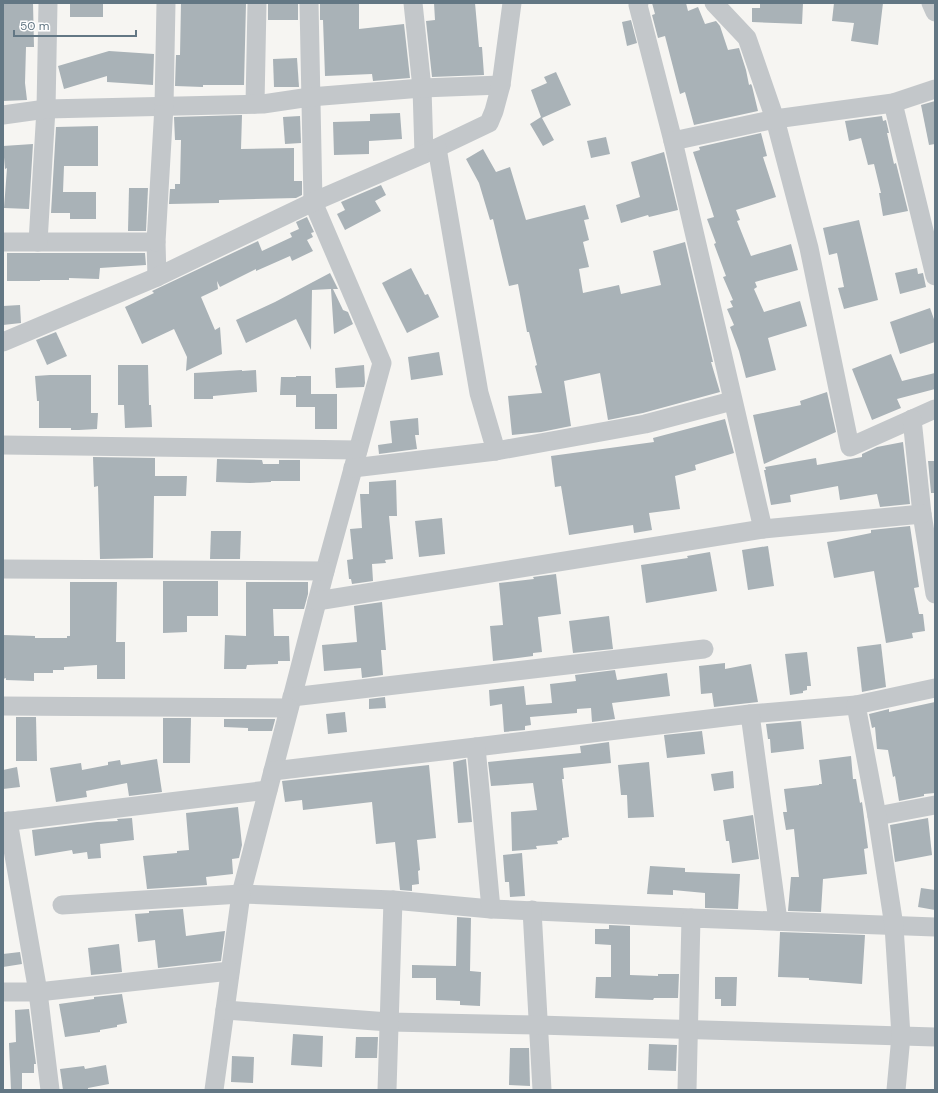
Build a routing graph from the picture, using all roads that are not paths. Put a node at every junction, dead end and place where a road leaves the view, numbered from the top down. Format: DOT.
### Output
graph roads {
  1 [pos="48,3"];
  2 [pos="166,3"];
  3 [pos="257,3"];
  4 [pos="309,3"];
  5 [pos="413,3"];
  6 [pos="512,3"];
  7 [pos="639,3"];
  8 [pos="714,3"];
  9 [pos="931,3"];
  10 [pos="935,12"];
  11 [pos="501,85"];
  12 [pos="422,88"];
  13 [pos="935,89"];
  14 [pos="310,97"];
  15 [pos="893,103"];
  16 [pos="255,104"];
  17 [pos="164,106"];
  18 [pos="46,109"];
  19 [pos="3,115"];
  20 [pos="775,119"];
  21 [pos="673,140"];
  22 [pos="431,151"];
  23 [pos="313,202"];
  24 [pos="3,242"];
  25 [pos="38,242"];
  26 [pos="156,242"];
  27 [pos="935,276"];
  28 [pos="157,277"];
  29 [pos="3,342"];
  30 [pos="732,401"];
  31 [pos="935,409"];
  32 [pos="912,419"];
  33 [pos="3,446"];
  34 [pos="496,451"];
  35 [pos="356,459"];
  36 [pos="922,514"];
  37 [pos="763,529"];
  38 [pos="3,569"];
  39 [pos="325,570"];
  40 [pos="935,594"];
  41 [pos="317,601"];
  42 [pos="704,649"];
  43 [pos="935,688"];
  44 [pos="291,702"];
  45 [pos="856,705"];
  46 [pos="3,706"];
  47 [pos="750,714"];
  48 [pos="476,747"];
  49 [pos="273,771"];
  50 [pos="268,790"];
  51 [pos="935,805"];
  52 [pos="877,816"];
  53 [pos="5,822"];
  54 [pos="241,894"];
  55 [pos="393,900"];
  56 [pos="62,905"];
  57 [pos="491,909"];
  58 [pos="532,910"];
  59 [pos="691,918"];
  60 [pos="778,921"];
  61 [pos="894,926"];
  62 [pos="935,927"];
  63 [pos="230,971"];
  64 [pos="3,992"];
  65 [pos="38,992"];
  66 [pos="225,1010"];
  67 [pos="389,1022"];
  68 [pos="538,1025"];
  69 [pos="688,1030"];
  70 [pos="900,1036"];
  71 [pos="935,1037"];
  72 [pos="50,1090"];
  73 [pos="214,1090"];
  74 [pos="387,1090"];
  75 [pos="542,1090"];
  76 [pos="687,1090"];
  77 [pos="896,1090"];
  1 -- 18 [label="street"];
  2 -- 17 [label="street"];
  3 -- 16 [label="street"];
  4 -- 14 [label="street"];
  5 -- 12 [label="street"];
  6 -- 11 [label="street"];
  7 -- 21 [label="street"];
  8 -- 20 [label="street"];
  9 -- 10 [label="street"];
  11 -- 12 [label="street"];
  11 -- 22 [label="street"];
  12 -- 14 [label="street"];
  12 -- 22 [label="street"];
  13 -- 15 [label="street"];
  14 -- 16 [label="street"];
  14 -- 23 [label="street"];
  15 -- 20 [label="street"];
  15 -- 27 [label="street"];
  16 -- 17 [label="street"];
  17 -- 18 [label="street"];
  17 -- 26 [label="street"];
  18 -- 19 [label="street"];
  18 -- 25 [label="street"];
  20 -- 21 [label="street"];
  20 -- 32 [label="street"];
  21 -- 30 [label="street"];
  22 -- 23 [label="street"];
  22 -- 34 [label="street"];
  23 -- 28 [label="street"];
  23 -- 35 [label="street"];
  24 -- 25 [label="street"];
  25 -- 26 [label="street"];
  26 -- 28 [label="street"];
  28 -- 29 [label="street"];
  30 -- 34 [label="street"];
  30 -- 37 [label="street"];
  31 -- 32 [label="street"];
  32 -- 36 [label="street"];
  33 -- 35 [label="street"];
  34 -- 35 [label="street"];
  35 -- 39 [label="street"];
  36 -- 37 [label="street"];
  36 -- 40 [label="street"];
  37 -- 41 [label="street"];
  38 -- 39 [label="street"];
  39 -- 41 [label="street"];
  41 -- 44 [label="street"];
  42 -- 44 [label="street"];
  43 -- 45 [label="street"];
  44 -- 46 [label="street"];
  44 -- 49 [label="street"];
  45 -- 47 [label="street"];
  45 -- 52 [label="street"];
  47 -- 48 [label="street"];
  47 -- 60 [label="street"];
  48 -- 49 [label="street"];
  48 -- 57 [label="street"];
  49 -- 50 [label="street"];
  50 -- 53 [label="street"];
  50 -- 54 [label="street"];
  51 -- 52 [label="street"];
  52 -- 61 [label="street"];
  53 -- 65 [label="street"];
  54 -- 55 [label="street"];
  54 -- 56 [label="street"];
  54 -- 63 [label="street"];
  55 -- 57 [label="street"];
  55 -- 67 [label="street"];
  57 -- 58 [label="street"];
  58 -- 59 [label="street"];
  58 -- 68 [label="street"];
  59 -- 60 [label="street"];
  59 -- 69 [label="street"];
  60 -- 61 [label="street"];
  61 -- 62 [label="street"];
  61 -- 70 [label="street"];
  63 -- 65 [label="street"];
  63 -- 66 [label="street"];
  64 -- 65 [label="street"];
  65 -- 72 [label="street"];
  66 -- 67 [label="street"];
  66 -- 73 [label="street"];
  67 -- 68 [label="street"];
  67 -- 74 [label="street"];
  68 -- 69 [label="street"];
  68 -- 75 [label="street"];
  69 -- 70 [label="street"];
  69 -- 76 [label="street"];
  70 -- 71 [label="street"];
  70 -- 77 [label="street"];
}
